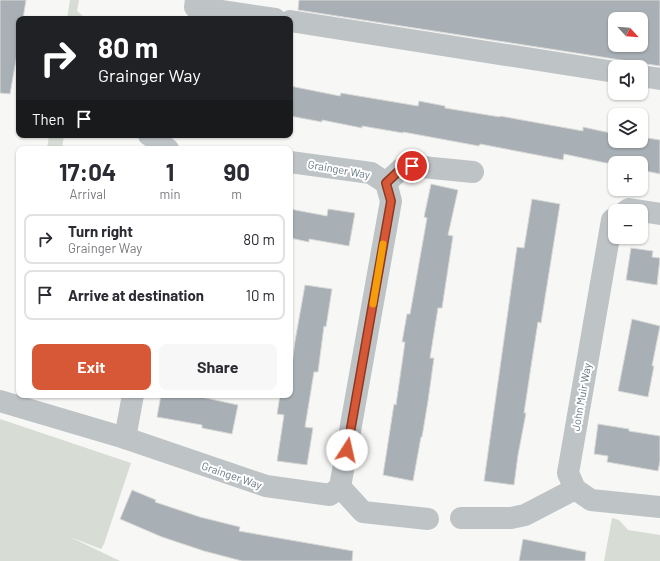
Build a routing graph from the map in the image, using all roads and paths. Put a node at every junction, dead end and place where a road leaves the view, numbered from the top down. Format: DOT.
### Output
graph roads {
  1 [pos="196,0"];
  2 [pos="255,16"];
  3 [pos="293,21"];
  4 [pos="608,71"];
  5 [pos="648,77"];
  6 [pos="660,79"];
  7 [pos="153,138"];
  8 [pos="164,146"];
  9 [pos="293,162"];
  10 [pos="473,172"];
  11 [pos="386,183"];
  12 [pos="648,212"];
  13 [pos="660,214"];
  14 [pos="608,243"];
  15 [pos="132,398"];
  16 [pos="0,401"];
  17 [pos="125,438"];
  18 [pos="340,487"];
  19 [pos="575,489"];
  20 [pos="660,507"];
  21 [pos="461,518"];
  22 [pos="428,519"];
  1 -- 2 [label="street"];
  3 -- 4 [label="street"];
  5 -- 6 [label="street"];
  7 -- 8 [label="street"];
  9 -- 11 [label="street, Grainger Way"];
  10 -- 11 [label="street"];
  11 -- 18 [label="street"];
  12 -- 13 [label="street"];
  14 -- 19 [label="street, John Muir Way"];
  15 -- 17 [label="street"];
  16 -- 17 [label="street, Grainger Way"];
  17 -- 18 [label="street, Grainger Way"];
  18 -- 22 [label="street"];
  19 -- 20 [label="street"];
  19 -- 21 [label="street"];
}
